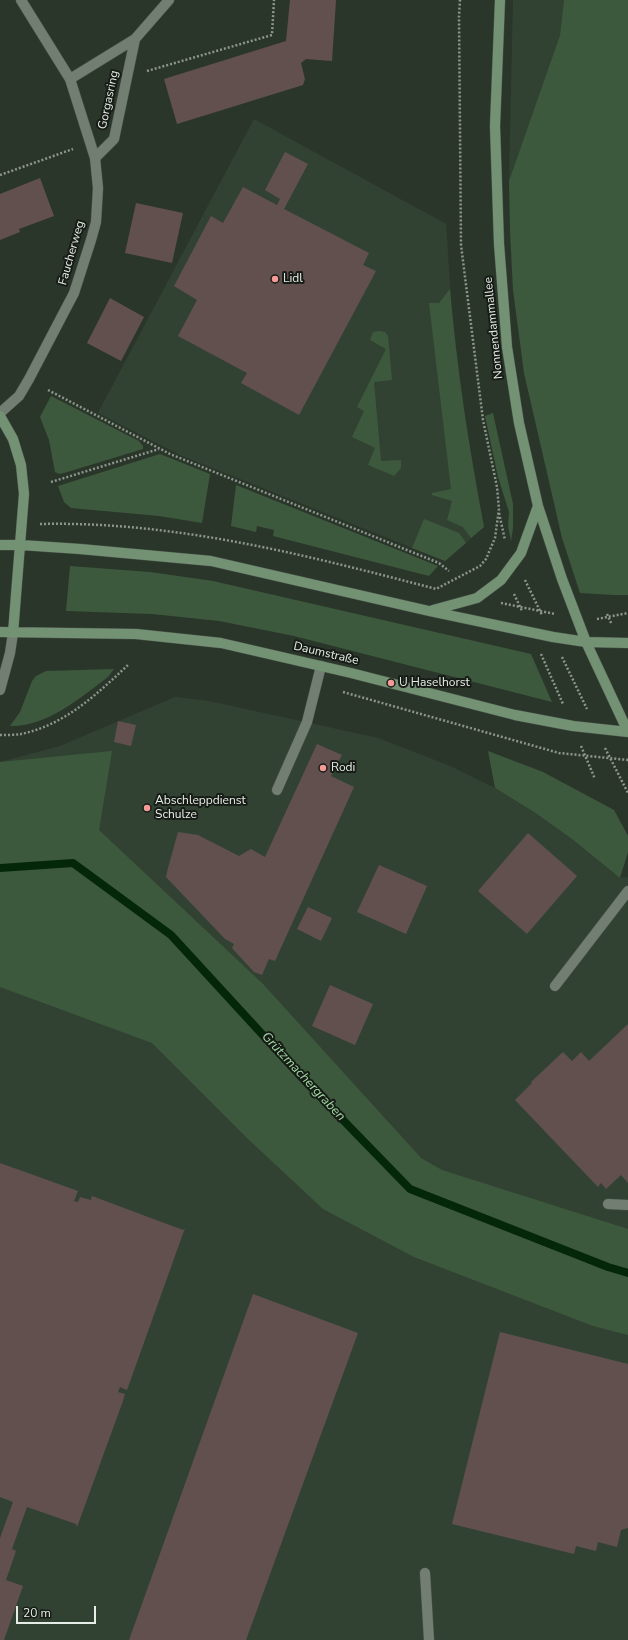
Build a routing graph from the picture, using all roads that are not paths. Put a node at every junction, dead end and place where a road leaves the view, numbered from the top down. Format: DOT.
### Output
graph roads {
  1 [pos="21,0"];
  2 [pos="169,0"];
  3 [pos="500,0"];
  4 [pos="135,39"];
  5 [pos="70,79"];
  6 [pos="95,158"];
  7 [pos="0,415"];
  8 [pos="538,506"];
  9 [pos="0,545"];
  10 [pos="21,545"];
  11 [pos="429,611"];
  12 [pos="0,632"];
  13 [pos="13,633"];
  14 [pos="586,642"];
  15 [pos="628,643"];
  16 [pos="321,666"];
  17 [pos="0,690"];
  18 [pos="628,732"];
  19 [pos="276,790"];
  20 [pos="628,892"];
  21 [pos="554,986"];
  22 [pos="608,1204"];
  23 [pos="628,1205"];
  24 [pos="425,1573"];
  25 [pos="429,1640"];
  1 -- 5 [label="street, Faucherweg"];
  2 -- 4 [label="street, Gorgasring"];
  3 -- 8 [label="main road, Nonnendammallee"];
  4 -- 5 [label="street, Gorgasring"];
  4 -- 6 [label="street, Gorgasring"];
  5 -- 6 [label="street, Faucherweg"];
  6 -- 7 [label="street, Faucherweg"];
  7 -- 10 [label="main road"];
  8 -- 11 [label="main road"];
  8 -- 14 [label="main road, Nonnendammallee"];
  9 -- 10 [label="main road"];
  10 -- 11 [label="main road"];
  10 -- 13 [label="main road"];
  11 -- 14 [label="main road"];
  12 -- 13 [label="main road, Daumstraße"];
  13 -- 16 [label="main road, Daumstraße"];
  13 -- 17 [label="street"];
  14 -- 15 [label="main road"];
  14 -- 18 [label="main road, Nonnendammallee"];
  16 -- 18 [label="main road, Daumstraße"];
  16 -- 19 [label="street"];
  20 -- 21 [label="street"];
  22 -- 23 [label="street"];
  24 -- 25 [label="street"];
}
